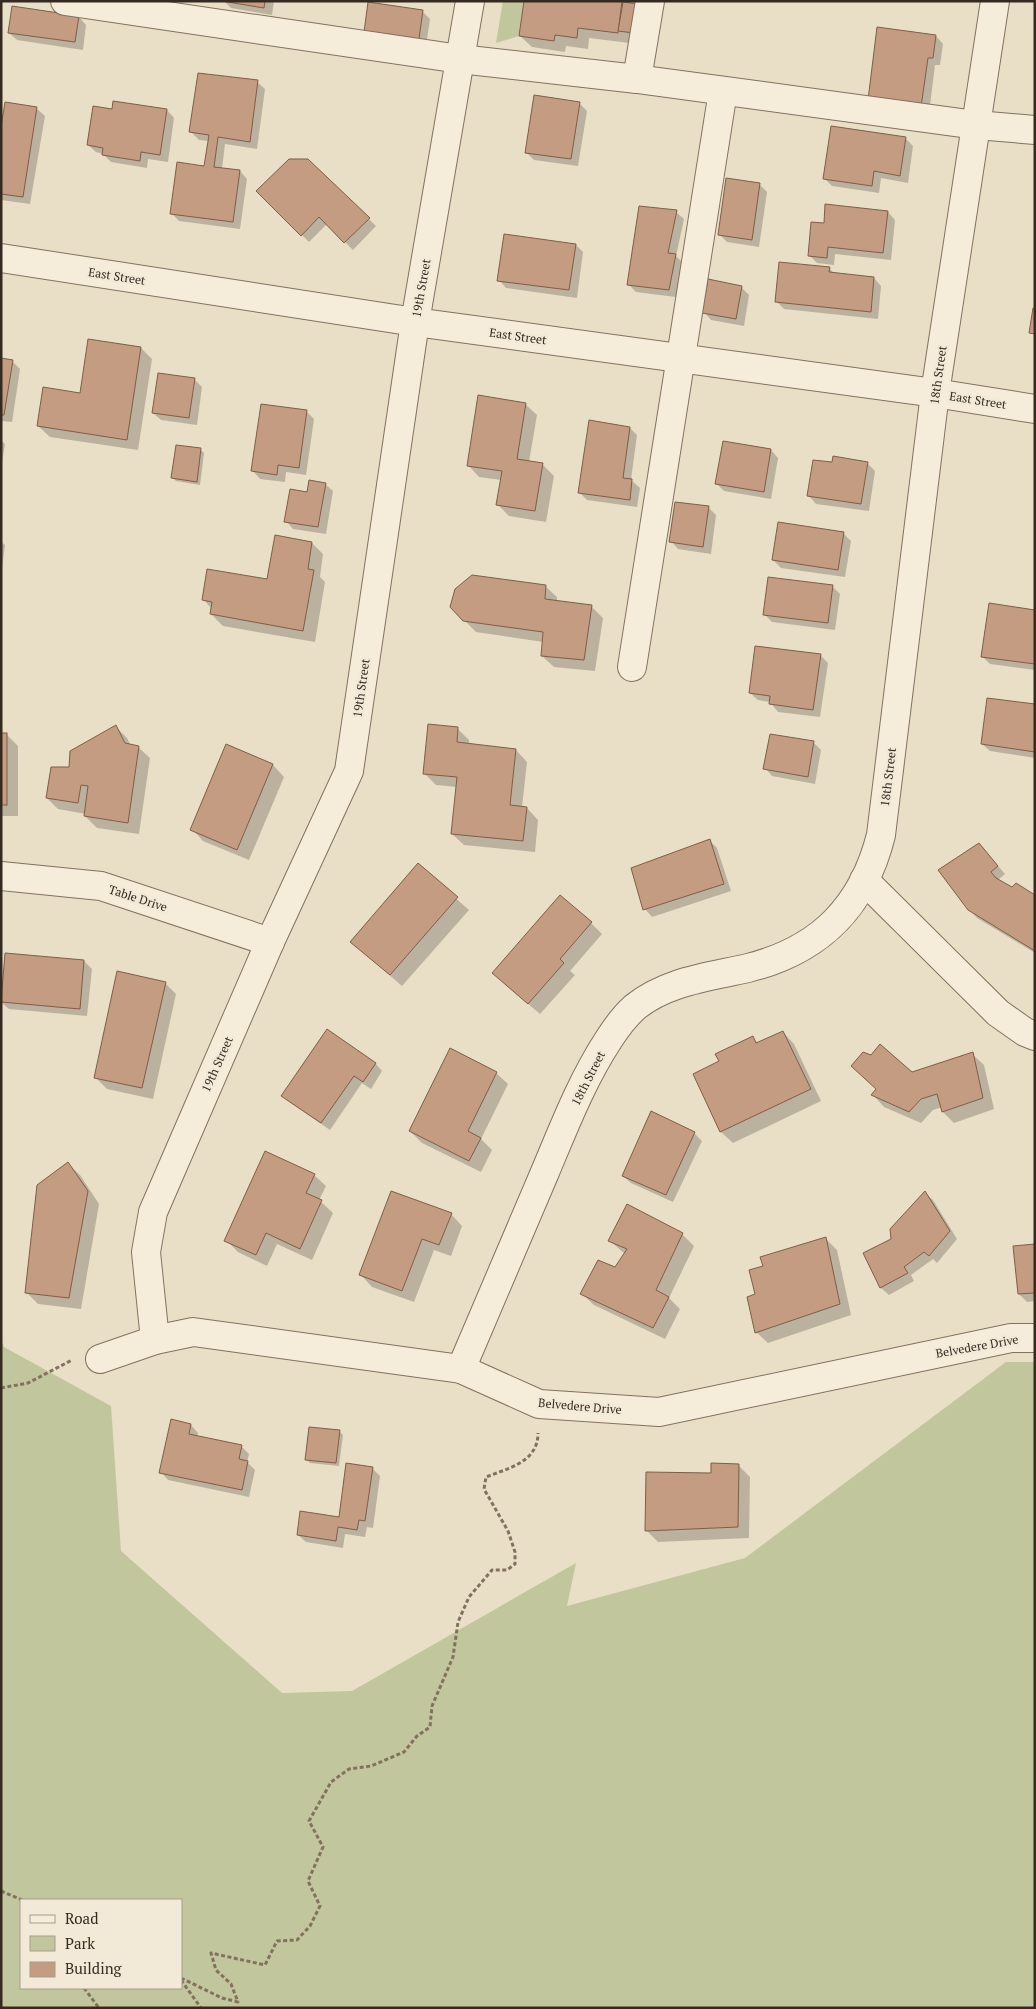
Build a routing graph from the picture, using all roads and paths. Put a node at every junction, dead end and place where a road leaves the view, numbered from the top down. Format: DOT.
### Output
graph roads {
  1 [pos="65,1"];
  2 [pos="470,1"];
  3 [pos="650,1"];
  4 [pos="995,1"];
  5 [pos="460,59"];
  6 [pos="637,79"];
  7 [pos="723,91"];
  8 [pos="976,126"];
  9 [pos="1035,130"];
  10 [pos="1,258"];
  11 [pos="415,322"];
  12 [pos="680,358"];
  13 [pos="935,393"];
  14 [pos="1035,409"];
  15 [pos="632,667"];
  16 [pos="1,876"];
  17 [pos="864,880"];
  18 [pos="270,942"];
  19 [pos="1035,1036"];
  20 [pos="1035,1338"];
  21 [pos="155,1340"];
  22 [pos="100,1358"];
  23 [pos="461,1369"];
  24 [pos="1,1388"];
  25 [pos="539,1404"];
  26 [pos="1,1891"];
  27 [pos="20,1899"];
  28 [pos="182,1979"];
  29 [pos="182,1980"];
  30 [pos="85,1989"];
  31 [pos="99,2008"];
  32 [pos="201,2008"];
  1 -- 5 [label="street"];
  2 -- 5 [label="street, 19th Street"];
  3 -- 6 [label="street"];
  4 -- 8 [label="street, 18th Street"];
  5 -- 6 [label="street"];
  5 -- 11 [label="street, 19th Street"];
  6 -- 7 [label="street"];
  7 -- 8 [label="street"];
  7 -- 12 [label="street"];
  8 -- 9 [label="street"];
  8 -- 13 [label="street, 18th Street"];
  10 -- 11 [label="street, East Street"];
  11 -- 12 [label="street, East Street"];
  11 -- 18 [label="street, 19th Street"];
  12 -- 13 [label="street, East Street"];
  12 -- 15 [label="street"];
  13 -- 14 [label="street, East Street"];
  13 -- 17 [label="street, 18th Street"];
  16 -- 18 [label="street, Table Drive"];
  17 -- 19 [label="street"];
  17 -- 23 [label="street, 18th Street"];
  18 -- 21 [label="street, 19th Street"];
  20 -- 25 [label="street, Belvedere Drive"];
  21 -- 22 [label="street, Belvedere Drive"];
  21 -- 23 [label="street, Belvedere Drive"];
  22 -- 24 [label="path"];
  23 -- 25 [label="street, Belvedere Drive"];
  25 -- 28 [label="path"];
  26 -- 27 [label="path"];
  29 -- 32 [label="path"];
  30 -- 31 [label="path"];
}
